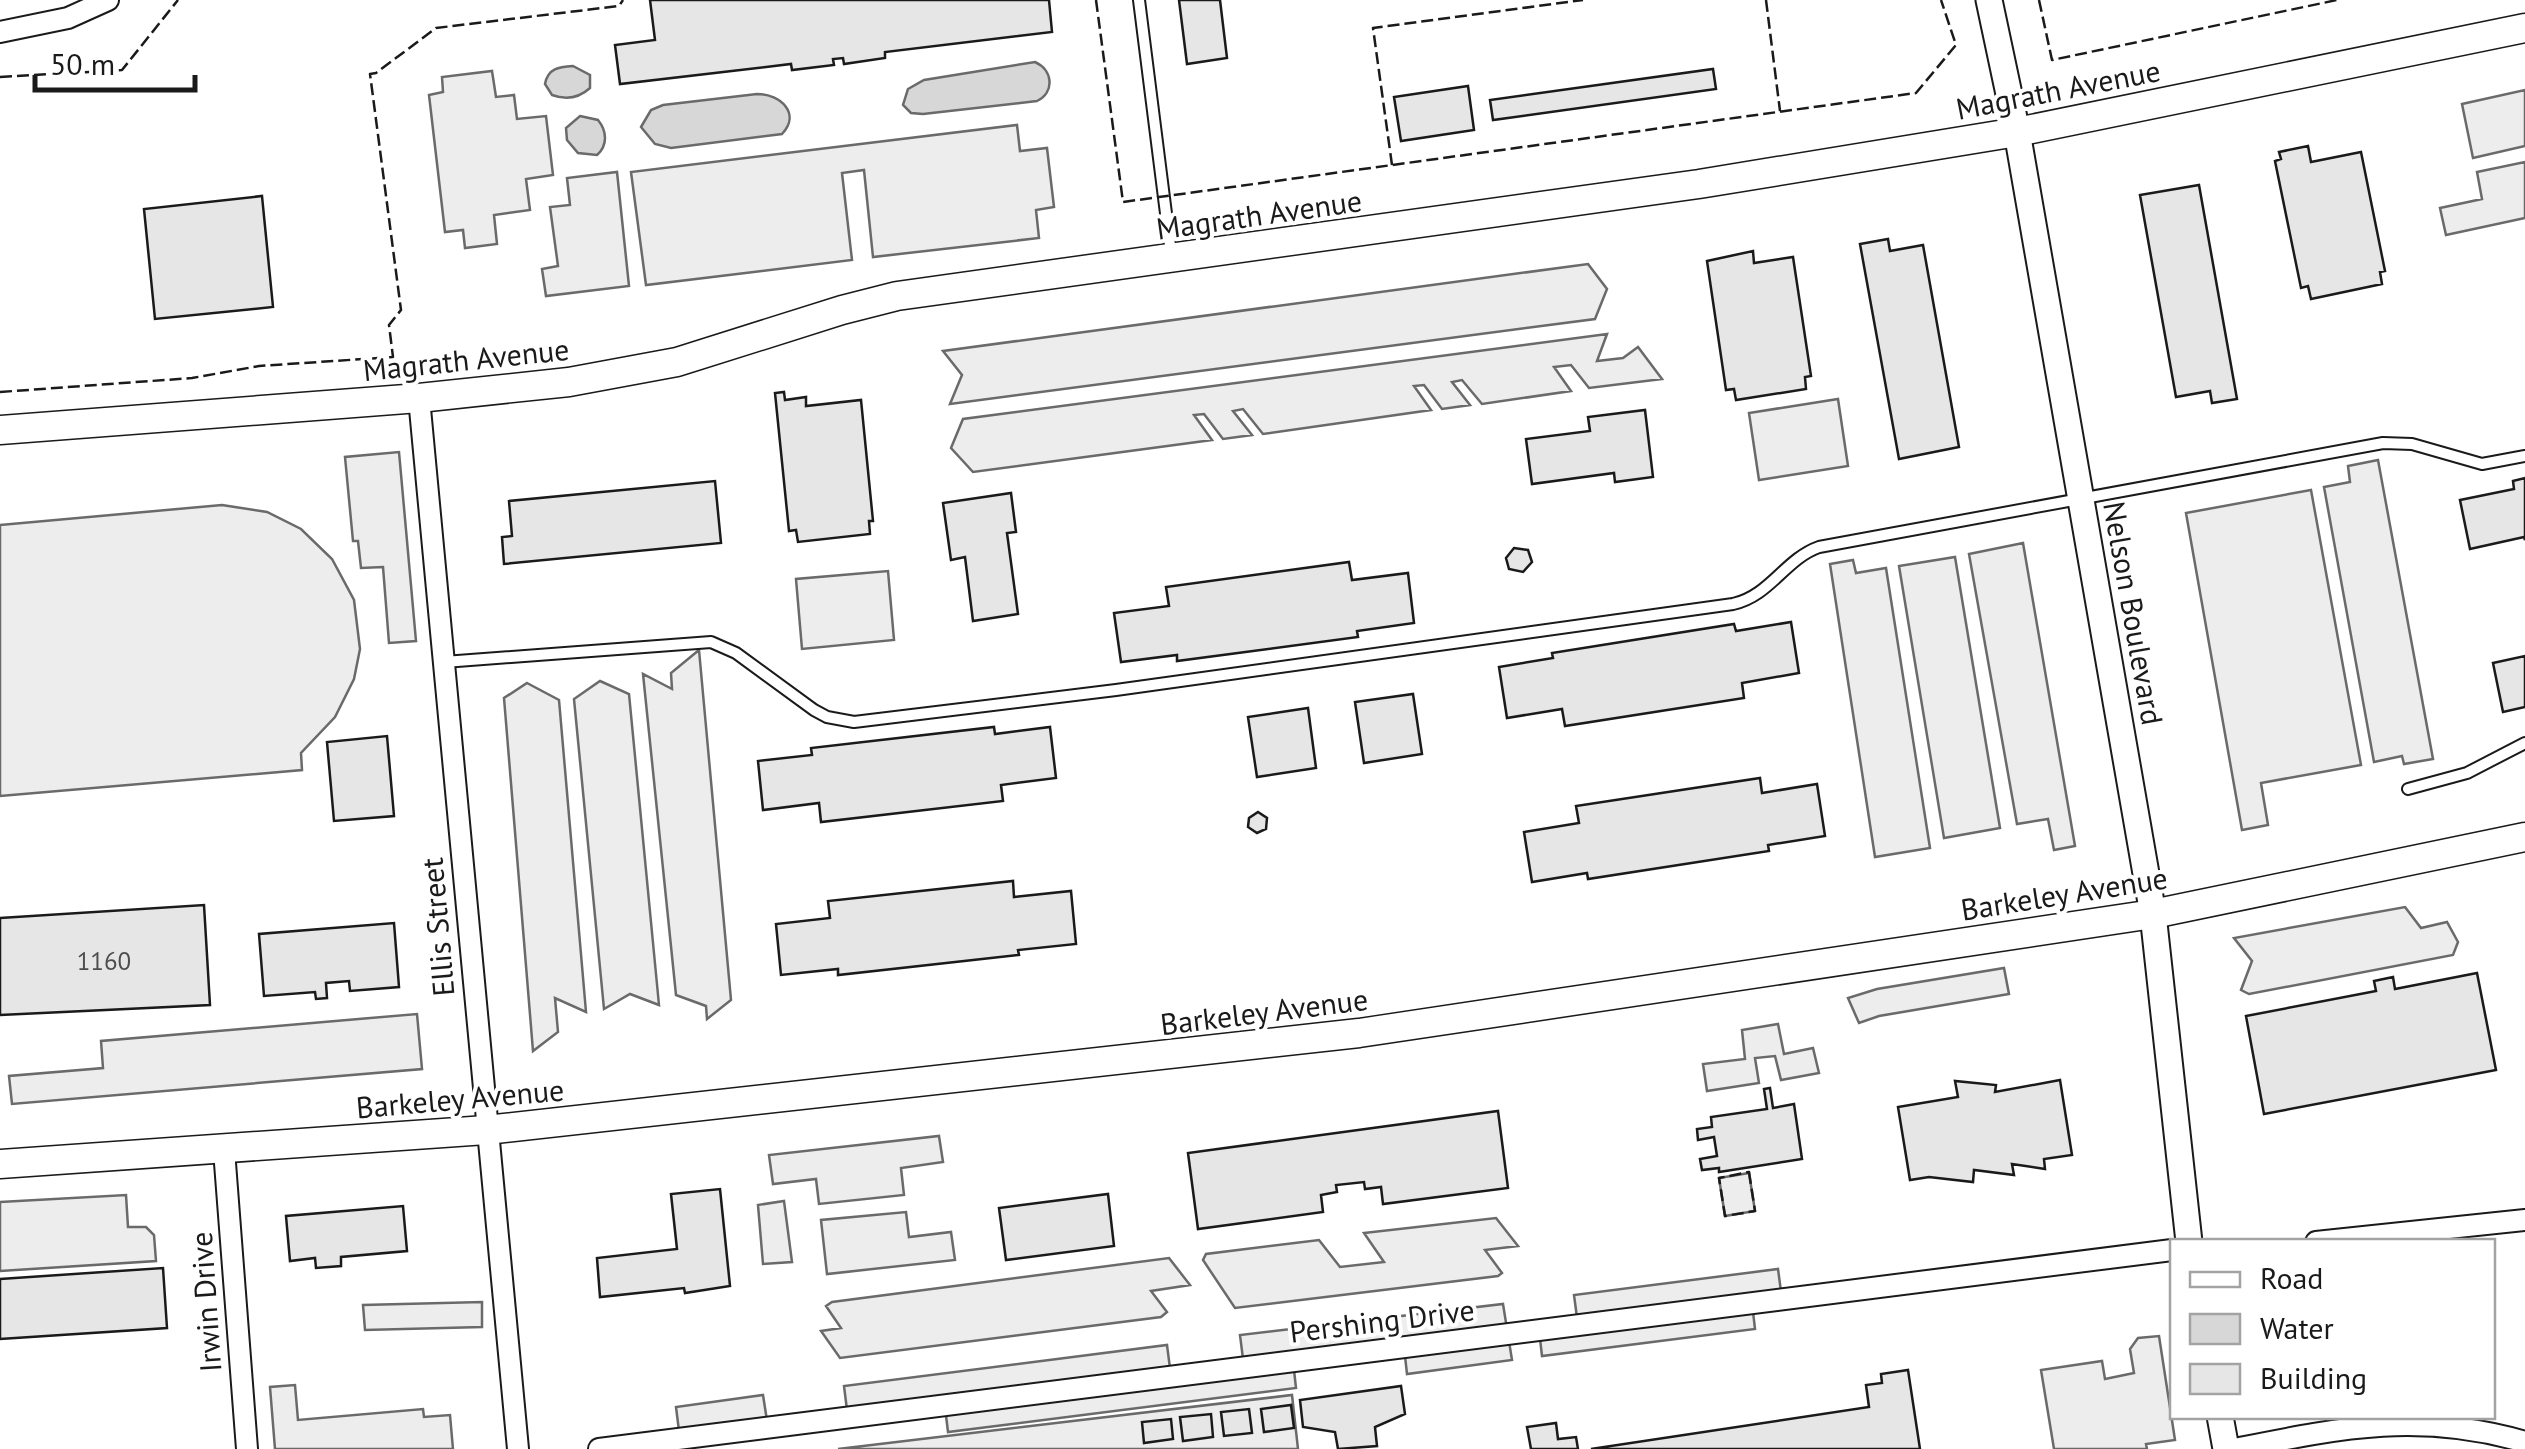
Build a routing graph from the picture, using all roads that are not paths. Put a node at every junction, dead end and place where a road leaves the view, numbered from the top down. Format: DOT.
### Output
graph roads {
  1 [pos="108,0"];
  2 [pos="1139,0"];
  3 [pos="1989,0"];
  4 [pos="2525,28"];
  5 [pos="0,32"];
  6 [pos="2017,132"];
  7 [pos="1172,259"];
  8 [pos="419,398"];
  9 [pos="0,430"];
  10 [pos="2525,456"];
  11 [pos="2080,498"];
  12 [pos="443,662"];
  13 [pos="2525,743"];
  14 [pos="2408,789"];
  15 [pos="2525,836"];
  16 [pos="2153,914"];
  17 [pos="486,1130"];
  18 [pos="224,1150"];
  19 [pos="0,1164"];
  20 [pos="2525,1220"];
  21 [pos="2189,1239"];
  22 [pos="2344,1239"];
  23 [pos="2170,1250"];
  24 [pos="2221,1419"];
  25 [pos="2525,1442"];
  26 [pos="246,1449"];
  27 [pos="518,1449"];
  28 [pos="599,1449"];
  29 [pos="2226,1449"];
  30 [pos="2236,1449"];
  1 -- 5 [label="street"];
  2 -- 7 [label="lane"];
  3 -- 6 [label="street, Nelson Boulevard"];
  4 -- 6 [label="main road, Magrath Avenue"];
  6 -- 7 [label="main road, Magrath Avenue"];
  6 -- 11 [label="street, Nelson Boulevard"];
  7 -- 8 [label="main road, Magrath Avenue"];
  8 -- 9 [label="main road, Magrath Avenue"];
  8 -- 12 [label="street, Ellis Street"];
  10 -- 11 [label="lane"];
  11 -- 12 [label="lane"];
  11 -- 16 [label="street, Nelson Boulevard"];
  12 -- 17 [label="street, Ellis Street"];
  13 -- 14 [label="lane"];
  15 -- 16 [label="main road, Barkeley Avenue"];
  16 -- 17 [label="main road, Barkeley Avenue"];
  16 -- 21 [label="street, Nelson Boulevard"];
  17 -- 18 [label="main road, Barkeley Avenue"];
  17 -- 27 [label="street, Ellis Street"];
  18 -- 19 [label="main road, Barkeley Avenue"];
  18 -- 26 [label="street, Irwin Drive"];
  20 -- 22 [label="street"];
  23 -- 28 [label="street, Pershing Drive"];
  24 -- 29 [label="street"];
  25 -- 30 [label="street"];
}
